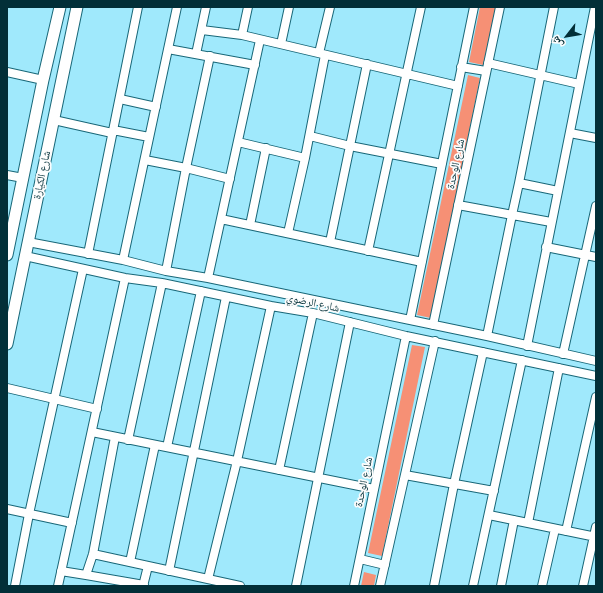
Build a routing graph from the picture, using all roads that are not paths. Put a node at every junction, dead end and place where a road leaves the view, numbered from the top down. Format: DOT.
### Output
graph roads {
  1 [pos="60,7"];
  2 [pos="77,7"];
  3 [pos="138,7"];
  4 [pos="177,7"];
  5 [pos="206,7"];
  6 [pos="248,7"];
  7 [pos="288,7"];
  8 [pos="330,7"];
  9 [pos="421,7"];
  10 [pos="474,7"];
  11 [pos="500,7"];
  12 [pos="554,7"];
  13 [pos="594,7"];
  14 [pos="202,30"];
  15 [pos="242,35"];
  16 [pos="260,40"];
  17 [pos="281,44"];
  18 [pos="168,49"];
  19 [pos="196,54"];
  20 [pos="322,54"];
  21 [pos="210,56"];
  22 [pos="367,64"];
  23 [pos="255,65"];
  24 [pos="461,67"];
  25 [pos="487,67"];
  26 [pos="7,72"];
  27 [pos="407,74"];
  28 [pos="541,75"];
  29 [pos="43,80"];
  30 [pos="579,84"];
  31 [pos="458,86"];
  32 [pos="120,99"];
  33 [pos="156,107"];
  34 [pos="54,120"];
  35 [pos="113,131"];
  36 [pos="570,132"];
  37 [pos="310,136"];
  38 [pos="149,138"];
  39 [pos="596,138"];
  40 [pos="238,142"];
  41 [pos="350,146"];
  42 [pos="266,148"];
  43 [pos="389,154"];
  44 [pos="305,158"];
  45 [pos="144,160"];
  46 [pos="442,164"];
  47 [pos="186,168"];
  48 [pos="7,175"];
  49 [pos="23,178"];
  50 [pos="230,179"];
  51 [pos="519,183"];
  52 [pos="558,191"];
  53 [pos="458,205"];
  54 [pos="596,206"];
  55 [pos="512,215"];
  56 [pos="221,219"];
  57 [pos="551,222"];
  58 [pos="250,225"];
  59 [pos="10,228"];
  60 [pos="288,233"];
  61 [pos="28,242"];
  62 [pos="330,242"];
  63 [pos="546,247"];
  64 [pos="368,251"];
  65 [pos="7,254"];
  66 [pos="88,254"];
  67 [pos="585,254"];
  68 [pos="25,256"];
  69 [pos="596,257"];
  70 [pos="123,260"];
  71 [pos="422,262"];
  72 [pos="83,269"];
  73 [pos="166,270"];
  74 [pos="125,278"];
  75 [pos="208,278"];
  76 [pos="162,283"];
  77 [pos="244,285"];
  78 [pos="201,291"];
  79 [pos="226,297"];
  80 [pos="242,300"];
  81 [pos="271,306"];
  82 [pos="313,313"];
  83 [pos="410,320"];
  84 [pos="350,322"];
  85 [pos="433,325"];
  86 [pos="406,336"];
  87 [pos="487,336"];
  88 [pos="435,341"];
  89 [pos="7,344"];
  90 [pos="526,346"];
  91 [pos="483,352"];
  92 [pos="563,354"];
  93 [pos="522,360"];
  94 [pos="596,361"];
  95 [pos="559,368"];
  96 [pos="596,376"];
  97 [pos="7,388"];
  98 [pos="596,397"];
  99 [pos="55,399"];
  100 [pos="97,409"];
  101 [pos="92,432"];
  102 [pos="114,437"];
  103 [pos="128,440"];
  104 [pos="155,445"];
  105 [pos="167,447"];
  106 [pos="194,453"];
  107 [pos="237,461"];
  108 [pos="279,470"];
  109 [pos="405,475"];
  110 [pos="318,478"];
  111 [pos="454,484"];
  112 [pos="374,489"];
  113 [pos="494,492"];
  114 [pos="7,509"];
  115 [pos="30,514"];
  116 [pos="488,515"];
  117 [pos="514,520"];
  118 [pos="72,523"];
  119 [pos="528,523"];
  120 [pos="596,527"];
  121 [pos="555,529"];
  122 [pos="566,531"];
  123 [pos="595,537"];
  124 [pos="92,554"];
  125 [pos="360,559"];
  126 [pos="130,562"];
  127 [pos="385,565"];
  128 [pos="148,566"];
  129 [pos="61,571"];
  130 [pos="169,571"];
  131 [pos="86,575"];
  132 [pos="97,577"];
  133 [pos="213,582"];
  134 [pos="15,586"];
  135 [pos="58,586"];
  136 [pos="95,586"];
  137 [pos="143,586"];
  138 [pos="240,586"];
  139 [pos="296,586"];
  140 [pos="354,586"];
  141 [pos="381,586"];
  142 [pos="434,586"];
  143 [pos="473,586"];
  144 [pos="501,586"];
  145 [pos="542,586"];
  146 [pos="583,586"];
  1 -- 29 [label="main road, شارع الكيارة"];
  2 -- 34 [label="main road, شارع الكيارة"];
  3 -- 32 [label="street"];
  4 -- 18 [label="street"];
  5 -- 14 [label="street"];
  6 -- 15 [label="street"];
  7 -- 17 [label="street"];
  8 -- 20 [label="street"];
  9 -- 27 [label="street"];
  10 -- 24 [label="street, شارع الوحدة"];
  11 -- 25 [label="street, شارع الوحدة"];
  12 -- 28 [label="street"];
  13 -- 30 [label="street"];
  14 -- 15 [label="street"];
  14 -- 19 [label="street"];
  15 -- 16 [label="street"];
  16 -- 17 [label="street"];
  16 -- 23 [label="street"];
  17 -- 20 [label="street"];
  18 -- 19 [label="street"];
  18 -- 33 [label="street"];
  19 -- 21 [label="street"];
  20 -- 22 [label="street"];
  20 -- 37 [label="street"];
  21 -- 23 [label="street"];
  21 -- 47 [label="street"];
  22 -- 27 [label="street"];
  22 -- 41 [label="street"];
  23 -- 40 [label="street"];
  24 -- 25 [label="street"];
  24 -- 31 [label="street, شارع الوحدة"];
  25 -- 28 [label="street"];
  25 -- 53 [label="street, شارع الوحدة"];
  26 -- 29 [label="street"];
  27 -- 31 [label="street"];
  27 -- 43 [label="street"];
  28 -- 30 [label="street"];
  28 -- 51 [label="street"];
  29 -- 49 [label="main road, شارع الكيارة"];
  30 -- 36 [label="street"];
  31 -- 46 [label="street, شارع الوحدة"];
  32 -- 33 [label="street"];
  32 -- 35 [label="street"];
  33 -- 38 [label="street"];
  34 -- 35 [label="street"];
  34 -- 61 [label="main road, شارع الكيارة"];
  35 -- 38 [label="street"];
  35 -- 66 [label="street"];
  36 -- 39 [label="street"];
  36 -- 52 [label="street"];
  37 -- 41 [label="street"];
  37 -- 44 [label="street"];
  38 -- 45 [label="street"];
  40 -- 42 [label="street"];
  40 -- 50 [label="street"];
  41 -- 43 [label="street"];
  41 -- 62 [label="street"];
  42 -- 44 [label="street"];
  42 -- 58 [label="street"];
  43 -- 46 [label="street"];
  43 -- 64 [label="street"];
  44 -- 60 [label="street"];
  45 -- 47 [label="street"];
  45 -- 70 [label="street"];
  46 -- 71 [label="street, شارع الوحدة"];
  47 -- 50 [label="street"];
  47 -- 73 [label="street"];
  48 -- 49 [label="street"];
  49 -- 59 [label="main road, شارع الكيارة"];
  50 -- 56 [label="street"];
  51 -- 52 [label="street"];
  51 -- 55 [label="street"];
  52 -- 57 [label="street"];
  53 -- 55 [label="street"];
  53 -- 85 [label="street, شارع الوحدة"];
  54 -- 67 [label="street"];
  55 -- 57 [label="street"];
  55 -- 87 [label="street"];
  56 -- 58 [label="street"];
  56 -- 75 [label="street"];
  57 -- 63 [label="street"];
  58 -- 60 [label="street"];
  59 -- 65 [label="main road, شارع الكيارة"];
  60 -- 62 [label="street"];
  61 -- 66 [label="street, شارع الرضوي"];
  61 -- 68 [label="main road, شارع الكيارة"];
  62 -- 64 [label="street"];
  63 -- 67 [label="street"];
  63 -- 90 [label="street"];
  64 -- 71 [label="street"];
  66 -- 70 [label="street, شارع الرضوي"];
  67 -- 69 [label="street"];
  67 -- 92 [label="street"];
  68 -- 72 [label="street, شارع الرضوي"];
  68 -- 89 [label="main road, شارع الكيارة"];
  70 -- 73 [label="street, شارع الرضوي"];
  71 -- 83 [label="street, شارع الوحدة"];
  72 -- 74 [label="street, شارع الرضوي"];
  72 -- 99 [label="street"];
  73 -- 75 [label="street, شارع الرضوي"];
  74 -- 76 [label="street, شارع الرضوي"];
  74 -- 100 [label="street"];
  75 -- 77 [label="street, شارع الرضوي"];
  76 -- 78 [label="street, شارع الرضوي"];
  76 -- 103 [label="street"];
  77 -- 80 [label="street"];
  77 -- 83 [label="street, شارع الرضوي"];
  78 -- 79 [label="street, شارع الرضوي"];
  78 -- 105 [label="street"];
  79 -- 80 [label="street, شارع الرضوي"];
  79 -- 106 [label="street"];
  80 -- 81 [label="street, شارع الرضوي"];
  81 -- 82 [label="street, شارع الرضوي"];
  81 -- 107 [label="street"];
  82 -- 84 [label="street, شارع الرضوي"];
  82 -- 108 [label="street"];
  83 -- 85 [label="street, شارع الرضوي"];
  84 -- 86 [label="street, شارع الرضوي"];
  84 -- 110 [label="street"];
  85 -- 87 [label="street, شارع الرضوي"];
  86 -- 88 [label="street, شارع الرضوي"];
  86 -- 112 [label="street, شارع الوحدة"];
  87 -- 90 [label="street, شارع الرضوي"];
  88 -- 91 [label="street, شارع الرضوي"];
  88 -- 109 [label="street"];
  90 -- 92 [label="street, شارع الرضوي"];
  91 -- 93 [label="street, شارع الرضوي"];
  91 -- 111 [label="street"];
  92 -- 94 [label="street, شارع الرضوي"];
  93 -- 95 [label="street, شارع الرضوي"];
  93 -- 113 [label="street"];
  95 -- 96 [label="street, شارع الرضوي"];
  95 -- 119 [label="street"];
  97 -- 99 [label="street"];
  98 -- 122 [label="street"];
  99 -- 100 [label="street"];
  99 -- 115 [label="street"];
  100 -- 101 [label="street"];
  101 -- 102 [label="street"];
  101 -- 118 [label="street"];
  102 -- 103 [label="street"];
  102 -- 124 [label="street"];
  103 -- 104 [label="street"];
  104 -- 105 [label="street"];
  104 -- 126 [label="street"];
  105 -- 106 [label="street"];
  106 -- 107 [label="street"];
  106 -- 130 [label="street"];
  107 -- 108 [label="street"];
  107 -- 133 [label="street"];
  108 -- 110 [label="street"];
  109 -- 111 [label="street"];
  109 -- 127 [label="street"];
  110 -- 112 [label="street"];
  110 -- 139 [label="street"];
  111 -- 113 [label="street"];
  111 -- 142 [label="street"];
  112 -- 125 [label="street, شارع الوحدة"];
  113 -- 116 [label="street"];
  114 -- 115 [label="street"];
  115 -- 118 [label="street"];
  115 -- 134 [label="street"];
  116 -- 117 [label="street"];
  116 -- 143 [label="street"];
  117 -- 119 [label="street"];
  117 -- 144 [label="street"];
  118 -- 129 [label="street"];
  119 -- 121 [label="street"];
  120 -- 123 [label="street"];
  121 -- 122 [label="street"];
  121 -- 145 [label="street"];
  122 -- 123 [label="street"];
  123 -- 146 [label="street"];
  124 -- 126 [label="street"];
  124 -- 131 [label="street"];
  125 -- 127 [label="street"];
  125 -- 140 [label="street, شارع الوحدة"];
  126 -- 128 [label="street"];
  127 -- 141 [label="street"];
  128 -- 130 [label="street"];
  128 -- 137 [label="street"];
  129 -- 131 [label="street"];
  129 -- 135 [label="street"];
  130 -- 133 [label="street"];
  131 -- 132 [label="street"];
  132 -- 136 [label="street"];
  132 -- 137 [label="street"];
  133 -- 138 [label="street"];
}
